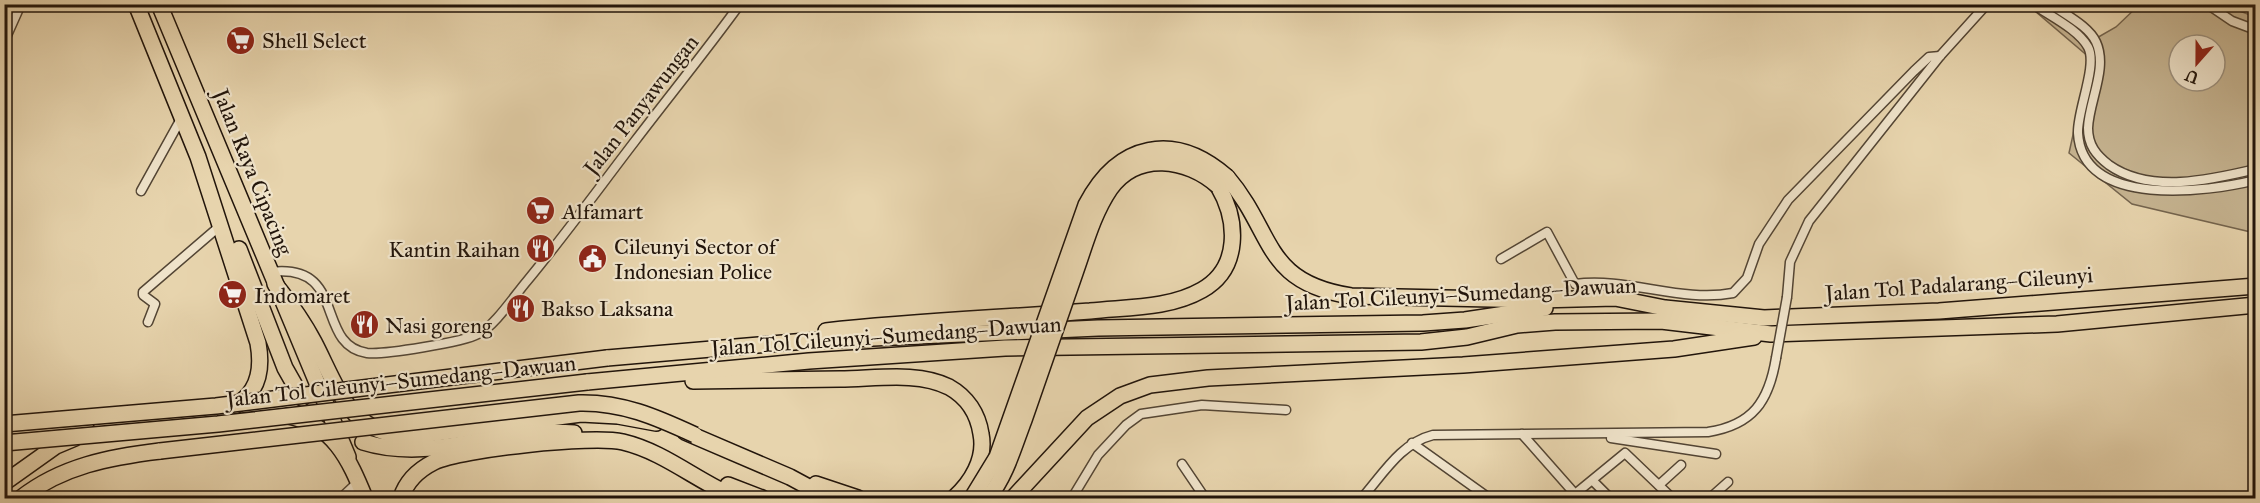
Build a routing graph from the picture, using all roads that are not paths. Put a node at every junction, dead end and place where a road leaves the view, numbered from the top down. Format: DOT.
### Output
graph roads {
  1 [pos="21,4"];
  2 [pos="136,4"];
  3 [pos="159,4"];
  4 [pos="740,4"];
  5 [pos="1987,4"];
  6 [pos="2033,4"];
  7 [pos="2051,4"];
  8 [pos="2207,4"];
  9 [pos="2256,30"];
  10 [pos="2085,35"];
  11 [pos="4,42"];
  12 [pos="1940,56"];
  13 [pos="182,116"];
  14 [pos="198,157"];
  15 [pos="2256,169"];
  16 [pos="2256,180"];
  17 [pos="1222,181"];
  18 [pos="141,191"];
  19 [pos="221,225"];
  20 [pos="1501,259"];
  21 [pos="272,278"];
  22 [pos="2256,286"];
  23 [pos="2256,305"];
  24 [pos="1665,308"];
  25 [pos="148,322"];
  26 [pos="893,331"];
  27 [pos="1771,334"];
  28 [pos="587,382"];
  29 [pos="302,398"];
  30 [pos="1286,410"];
  31 [pos="213,415"];
  32 [pos="4,424"];
  33 [pos="1522,434"];
  34 [pos="1587,434"];
  35 [pos="695,435"];
  36 [pos="363,442"];
  37 [pos="4,443"];
  38 [pos="1412,443"];
  39 [pos="454,451"];
  40 [pos="1716,454"];
  41 [pos="348,457"];
  42 [pos="1182,465"];
  43 [pos="1681,465"];
  44 [pos="687,471"];
  45 [pos="790,477"];
  46 [pos="1593,481"];
  47 [pos="358,482"];
  48 [pos="1728,482"];
  49 [pos="4,483"];
  50 [pos="1659,485"];
  51 [pos="21,498"];
  52 [pos="341,498"];
  53 [pos="365,498"];
  54 [pos="401,498"];
  55 [pos="737,498"];
  56 [pos="762,498"];
  57 [pos="829,498"];
  58 [pos="858,498"];
  59 [pos="954,498"];
  60 [pos="972,498"];
  61 [pos="988,498"];
  62 [pos="1013,498"];
  63 [pos="1072,498"];
  64 [pos="1205,498"];
  65 [pos="1362,498"];
  66 [pos="1489,498"];
  67 [pos="1610,498"];
  68 [pos="1672,498"];
  69 [pos="1710,498"];
  1 -- 11 [label="street"];
  2 -- 13 [label="highway, Jalan Raya Cipacing"];
  3 -- 21 [label="highway, Jalan Raya Cipacing"];
  4 -- 21 [label="street, Jalan Panyawungan"];
  5 -- 12 [label="street"];
  6 -- 10 [label="street"];
  7 -- 10 [label="street"];
  8 -- 9 [label="street"];
  10 -- 15 [label="street"];
  10 -- 16 [label="street"];
  12 -- 20 [label="street"];
  12 -- 34 [label="street, bridge"];
  13 -- 14 [label="highway, Jalan Raya Cipacing"];
  13 -- 18 [label="street"];
  14 -- 19 [label="highway, Jalan Raya Cipacing"];
  14 -- 29 [label="highway"];
  17 -- 24 [label="highway"];
  17 -- 26 [label="highway"];
  17 -- 60 [label="highway, bridge"];
  17 -- 61 [label="highway, bridge"];
  19 -- 25 [label="street"];
  19 -- 31 [label="highway, Jalan Raya Cipacing"];
  21 -- 35 [label="highway, bridge"];
  21 -- 41 [label="highway, Jalan Raya Cipacing"];
  22 -- 24 [label="highway, Jalan Tol Padalarang–Cileunyi"];
  23 -- 27 [label="highway, Jalan Tol Padalarang–Cileunyi"];
  24 -- 26 [label="highway, Jalan Tol Cileunyi–Sumedang–Dawuan"];
  26 -- 32 [label="highway, Jalan Tol Cileunyi–Sumedang–Dawuan, bridge"];
  27 -- 28 [label="highway, Jalan Tol Cileunyi–Sumedang–Dawuan"];
  27 -- 62 [label="highway"];
  28 -- 37 [label="highway, Jalan Tol Cileunyi–Sumedang–Dawuan, bridge"];
  28 -- 59 [label="highway"];
  30 -- 63 [label="street"];
  31 -- 41 [label="highway"];
  31 -- 49 [label="highway"];
  33 -- 34 [label="street"];
  33 -- 38 [label="street"];
  33 -- 46 [label="street"];
  34 -- 40 [label="street"];
  35 -- 45 [label="highway"];
  35 -- 51 [label="highway, bridge"];
  36 -- 39 [label="highway"];
  38 -- 65 [label="street"];
  38 -- 66 [label="street"];
  39 -- 44 [label="highway"];
  39 -- 54 [label="highway"];
  41 -- 47 [label="highway, Jalan Raya Cipacing"];
  42 -- 64 [label="street"];
  43 -- 50 [label="street"];
  44 -- 55 [label="highway"];
  44 -- 56 [label="highway"];
  45 -- 57 [label="highway"];
  45 -- 58 [label="highway"];
  46 -- 50 [label="street"];
  46 -- 67 [label="street"];
  47 -- 52 [label="street"];
  47 -- 53 [label="highway, Jalan Raya Cipacing"];
  48 -- 69 [label="street"];
  50 -- 68 [label="street"];
}
